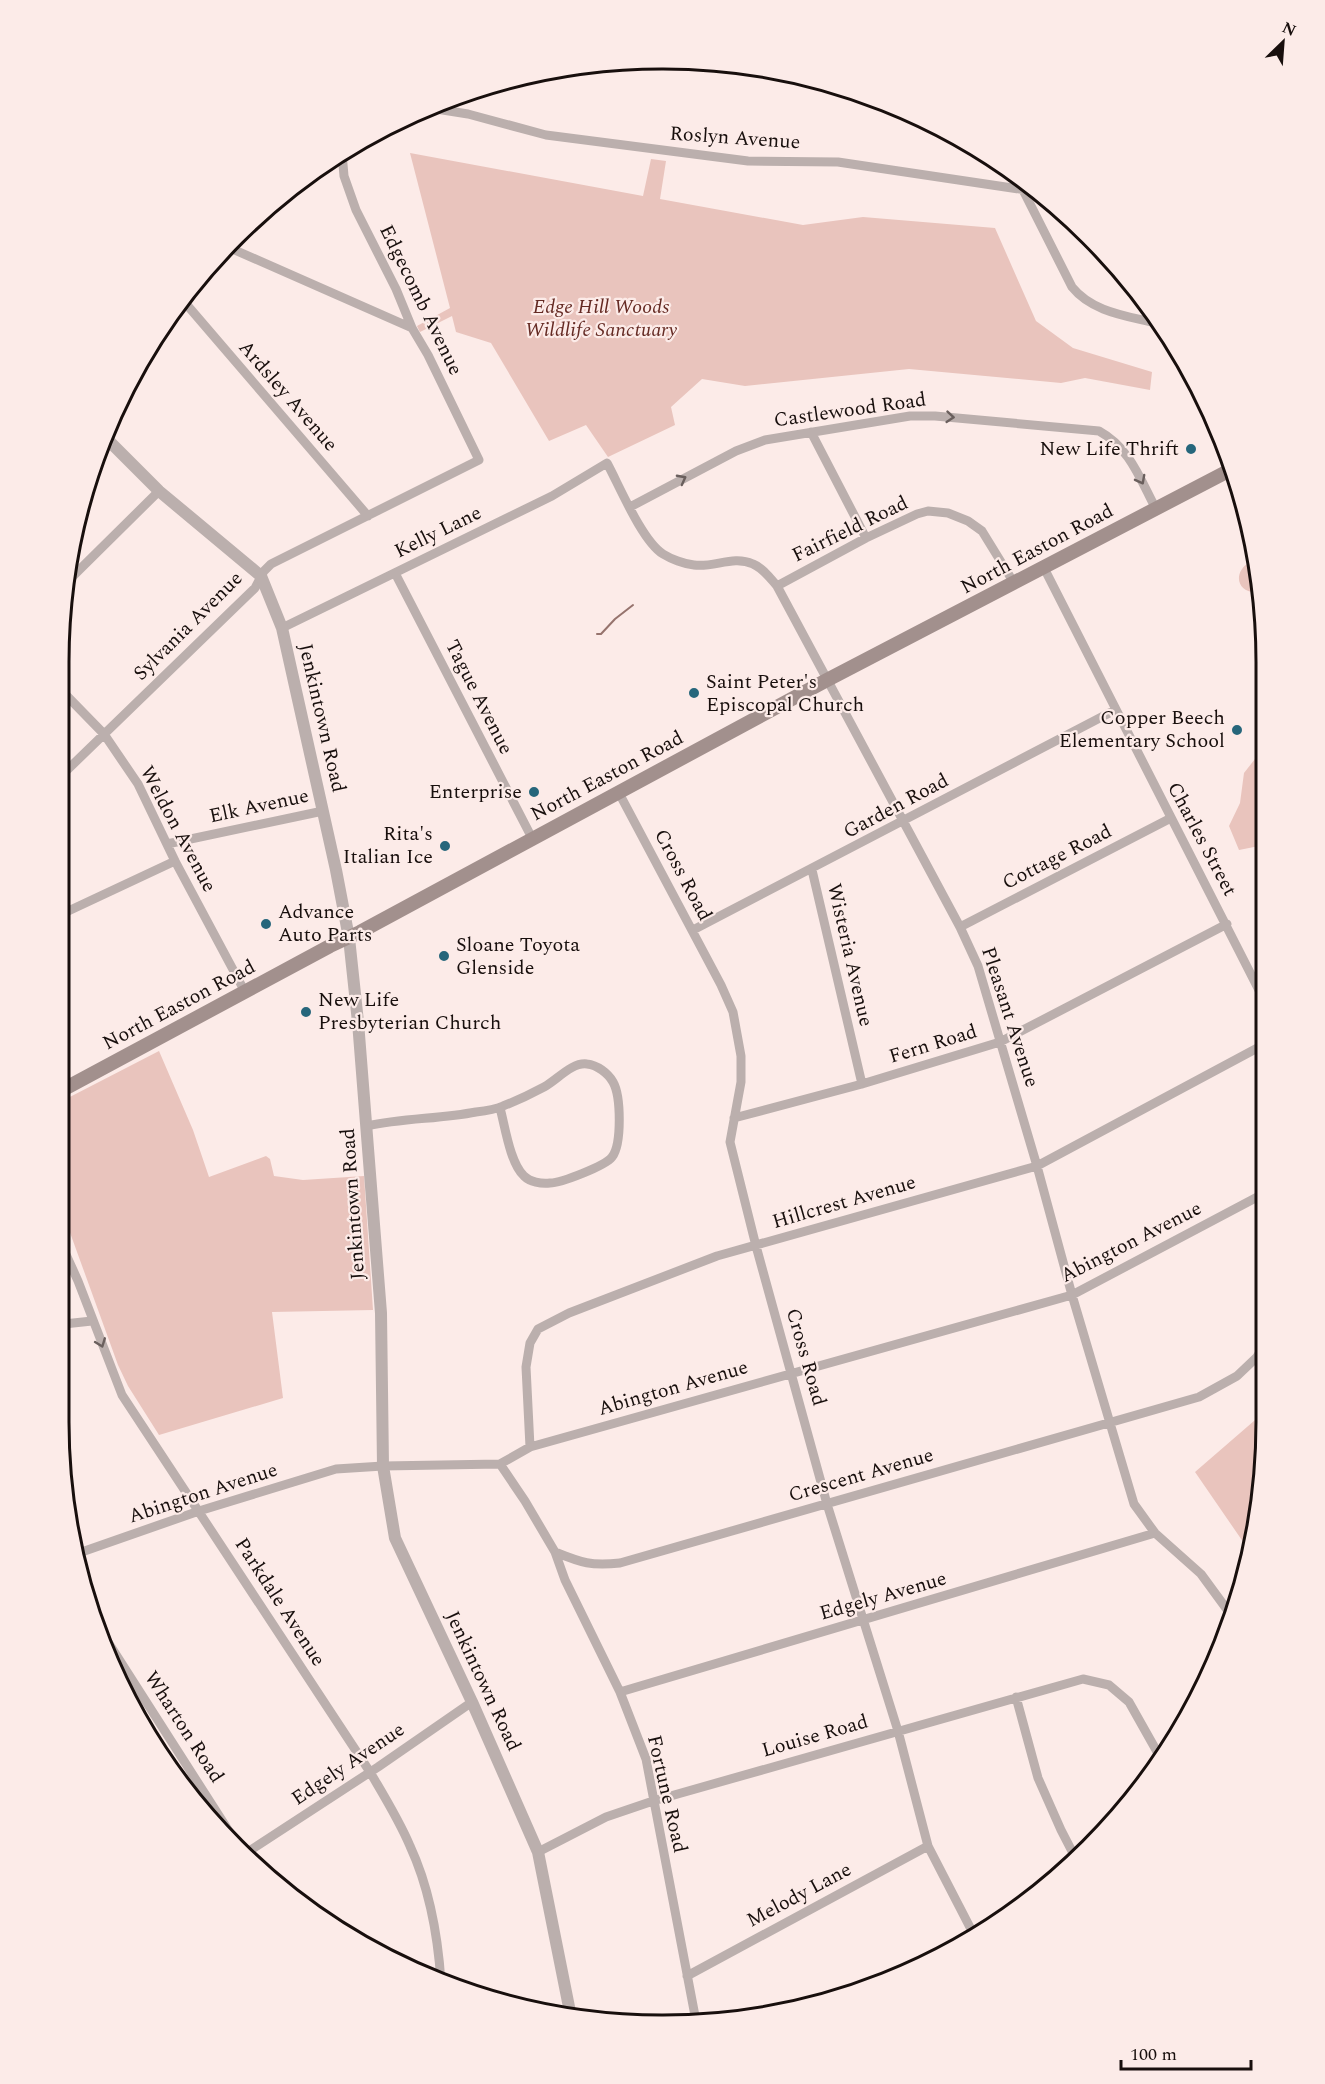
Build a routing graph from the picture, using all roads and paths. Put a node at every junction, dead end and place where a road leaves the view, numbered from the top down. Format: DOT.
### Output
graph roads {
  1 [pos="445,110"];
  2 [pos="343,163"];
  3 [pos="1021,190"];
  4 [pos="1024,192"];
  5 [pos="235,251"];
  6 [pos="188,306"];
  7 [pos="1147,321"];
  8 [pos="412,328"];
  9 [pos="811,432"];
  10 [pos="111,442"];
  11 [pos="479,460"];
  12 [pos="607,463"];
  13 [pos="1225,473"];
  14 [pos="159,491"];
  15 [pos="630,507"];
  16 [pos="1156,509"];
  17 [pos="368,516"];
  18 [pos="866,537"];
  19 [pos="1044,568"];
  20 [pos="76,573"];
  21 [pos="395,573"];
  22 [pos="261,576"];
  23 [pos="1014,583"];
  24 [pos="777,586"];
  25 [pos="282,628"];
  26 [pos="827,680"];
  27 [pos="69,698"];
  28 [pos="1115,710"];
  29 [pos="104,734"];
  30 [pos="69,768"];
  31 [pos="619,793"];
  32 [pos="323,811"];
  33 [pos="1171,818"];
  34 [pos="903,822"];
  35 [pos="532,838"];
  36 [pos="167,844"];
  37 [pos="175,861"];
  38 [pos="812,870"];
  39 [pos="69,911"];
  40 [pos="1227,924"];
  41 [pos="960,927"];
  42 [pos="693,930"];
  43 [pos="348,938"];
  44 [pos="1256,984"];
  45 [pos="245,992"];
  46 [pos="1000,1042"];
  47 [pos="1256,1049"];
  48 [pos="862,1084"];
  49 [pos="69,1086"];
  50 [pos="500,1108"];
  51 [pos="734,1118"];
  52 [pos="367,1126"];
  53 [pos="1037,1166"];
  54 [pos="1256,1198"];
  55 [pos="756,1246"];
  56 [pos="69,1261"];
  57 [pos="1072,1295"];
  58 [pos="92,1321"];
  59 [pos="69,1323"];
  60 [pos="1256,1358"];
  61 [pos="792,1373"];
  62 [pos="1111,1423"];
  63 [pos="530,1448"];
  64 [pos="500,1464"];
  65 [pos="383,1466"];
  66 [pos="827,1504"];
  67 [pos="199,1511"];
  68 [pos="1155,1533"];
  69 [pos="83,1551"];
  70 [pos="555,1552"];
  71 [pos="1226,1608"];
  72 [pos="862,1621"];
  73 [pos="118,1659"];
  74 [pos="620,1692"];
  75 [pos="1016,1697"];
  76 [pos="472,1702"];
  77 [pos="898,1731"];
  78 [pos="1156,1750"];
  79 [pos="370,1772"];
  80 [pos="652,1801"];
  81 [pos="218,1815"];
  82 [pos="928,1846"];
  83 [pos="253,1850"];
  84 [pos="1072,1851"];
  85 [pos="538,1852"];
  86 [pos="970,1928"];
  87 [pos="441,1972"];
  88 [pos="687,1976"];
  89 [pos="569,2008"];
  90 [pos="695,2014"];
  1 -- 3 [label="street, Roslyn Avenue"];
  2 -- 8 [label="street, Edgecomb Avenue"];
  4 -- 7 [label="street"];
  5 -- 8 [label="street"];
  6 -- 17 [label="street, Ardsley Avenue"];
  8 -- 11 [label="street, Edgecomb Avenue"];
  15 -- 9 [label="street, Castlewood Road, one-way"];
  9 -- 16 [label="street, Castlewood Road, one-way"];
  9 -- 18 [label="street"];
  10 -- 14 [label="street, Jenkintown Road"];
  11 -- 17 [label="street, Sylvania Avenue"];
  12 -- 15 [label="street, Pleasant Avenue"];
  12 -- 21 [label="street, Kelly Lane"];
  13 -- 16 [label="main road, North Easton Road"];
  14 -- 20 [label="street"];
  14 -- 22 [label="street, Jenkintown Road"];
  15 -- 24 [label="street, Pleasant Avenue"];
  16 -- 19 [label="main road, North Easton Road"];
  17 -- 22 [label="street, Sylvania Avenue"];
  18 -- 23 [label="street, Fairfield Road"];
  18 -- 24 [label="street, Fairfield Road"];
  19 -- 23 [label="main road, North Easton Road"];
  19 -- 28 [label="street, Charles Street"];
  21 -- 25 [label="street, Kelly Lane"];
  21 -- 35 [label="street, Tague Avenue"];
  22 -- 25 [label="street, Jenkintown Road"];
  22 -- 29 [label="street, Sylvania Avenue"];
  23 -- 26 [label="main road, North Easton Road"];
  24 -- 26 [label="street, Pleasant Avenue"];
  25 -- 32 [label="street, Jenkintown Road"];
  26 -- 31 [label="main road, North Easton Road"];
  26 -- 34 [label="street, Pleasant Avenue"];
  27 -- 29 [label="street, Weldon Avenue"];
  28 -- 33 [label="street, Charles Street"];
  28 -- 34 [label="street, Garden Road"];
  29 -- 30 [label="street, Sylvania Avenue"];
  29 -- 36 [label="street, Weldon Avenue"];
  31 -- 35 [label="main road, North Easton Road"];
  31 -- 42 [label="street, Cross Road"];
  32 -- 36 [label="street, Elk Avenue"];
  32 -- 43 [label="street, Jenkintown Road"];
  33 -- 40 [label="street, Charles Street"];
  33 -- 41 [label="street, Cottage Road"];
  34 -- 38 [label="street, Garden Road"];
  34 -- 41 [label="street, Pleasant Avenue"];
  35 -- 43 [label="main road, North Easton Road"];
  36 -- 37 [label="street, Weldon Avenue"];
  37 -- 39 [label="street"];
  37 -- 45 [label="street, Weldon Avenue"];
  38 -- 42 [label="street, Garden Road"];
  38 -- 48 [label="street, Wisteria Avenue"];
  40 -- 44 [label="street, Charles Street"];
  40 -- 46 [label="street, Fern Road"];
  41 -- 46 [label="street, Pleasant Avenue"];
  42 -- 51 [label="street, Cross Road"];
  43 -- 45 [label="main road, North Easton Road"];
  43 -- 52 [label="street, Jenkintown Road"];
  45 -- 49 [label="main road, North Easton Road"];
  46 -- 48 [label="street, Fern Road"];
  46 -- 53 [label="street, Pleasant Avenue"];
  47 -- 53 [label="street, Hillcrest Avenue"];
  48 -- 51 [label="street, Fern Road"];
  50 -- 50 [label="street"];
  50 -- 52 [label="street"];
  51 -- 55 [label="street, Cross Road"];
  52 -- 65 [label="street, Jenkintown Road"];
  53 -- 55 [label="street, Hillcrest Avenue"];
  53 -- 57 [label="street, Pleasant Avenue"];
  54 -- 57 [label="street, Abington Avenue"];
  55 -- 61 [label="street, Cross Road"];
  55 -- 63 [label="street, Hillcrest Avenue"];
  56 -- 58 [label="street, Parkdale Avenue"];
  57 -- 61 [label="street, Abington Avenue"];
  57 -- 62 [label="street, Pleasant Avenue"];
  58 -- 59 [label="street"];
  58 -- 67 [label="street, Parkdale Avenue, one-way"];
  60 -- 62 [label="street, Crescent Avenue"];
  61 -- 63 [label="street, Abington Avenue"];
  61 -- 66 [label="street, Cross Road"];
  62 -- 66 [label="street, Crescent Avenue"];
  62 -- 68 [label="street, Pleasant Avenue"];
  63 -- 64 [label="street, Abington Avenue"];
  64 -- 65 [label="street, Abington Avenue"];
  64 -- 70 [label="street"];
  65 -- 67 [label="street, Abington Avenue"];
  65 -- 76 [label="street, Jenkintown Road"];
  66 -- 70 [label="street, Crescent Avenue"];
  66 -- 72 [label="street, Cross Road"];
  67 -- 69 [label="street, Abington Avenue"];
  67 -- 79 [label="street, Parkdale Avenue"];
  68 -- 71 [label="street, Pleasant Avenue"];
  68 -- 72 [label="street, Edgely Avenue"];
  70 -- 74 [label="street, Fortune Road"];
  72 -- 74 [label="street, Edgely Avenue"];
  72 -- 77 [label="street, Cross Road"];
  73 -- 81 [label="street, Wharton Road"];
  74 -- 80 [label="street, Fortune Road"];
  75 -- 77 [label="street, Louise Road"];
  75 -- 78 [label="street, Louise Road"];
  75 -- 84 [label="street"];
  76 -- 79 [label="street, Edgely Avenue"];
  76 -- 85 [label="street, Jenkintown Road"];
  77 -- 80 [label="street, Louise Road"];
  77 -- 82 [label="street, Cross Road"];
  79 -- 83 [label="street, Edgely Avenue"];
  79 -- 87 [label="street, Parkdale Avenue"];
  80 -- 85 [label="street, Louise Road"];
  80 -- 88 [label="street, Fortune Road"];
  82 -- 86 [label="street, Cross Road"];
  82 -- 88 [label="street, Melody Lane"];
  85 -- 89 [label="street, Jenkintown Road"];
  88 -- 90 [label="street, Fortune Road"];
}
